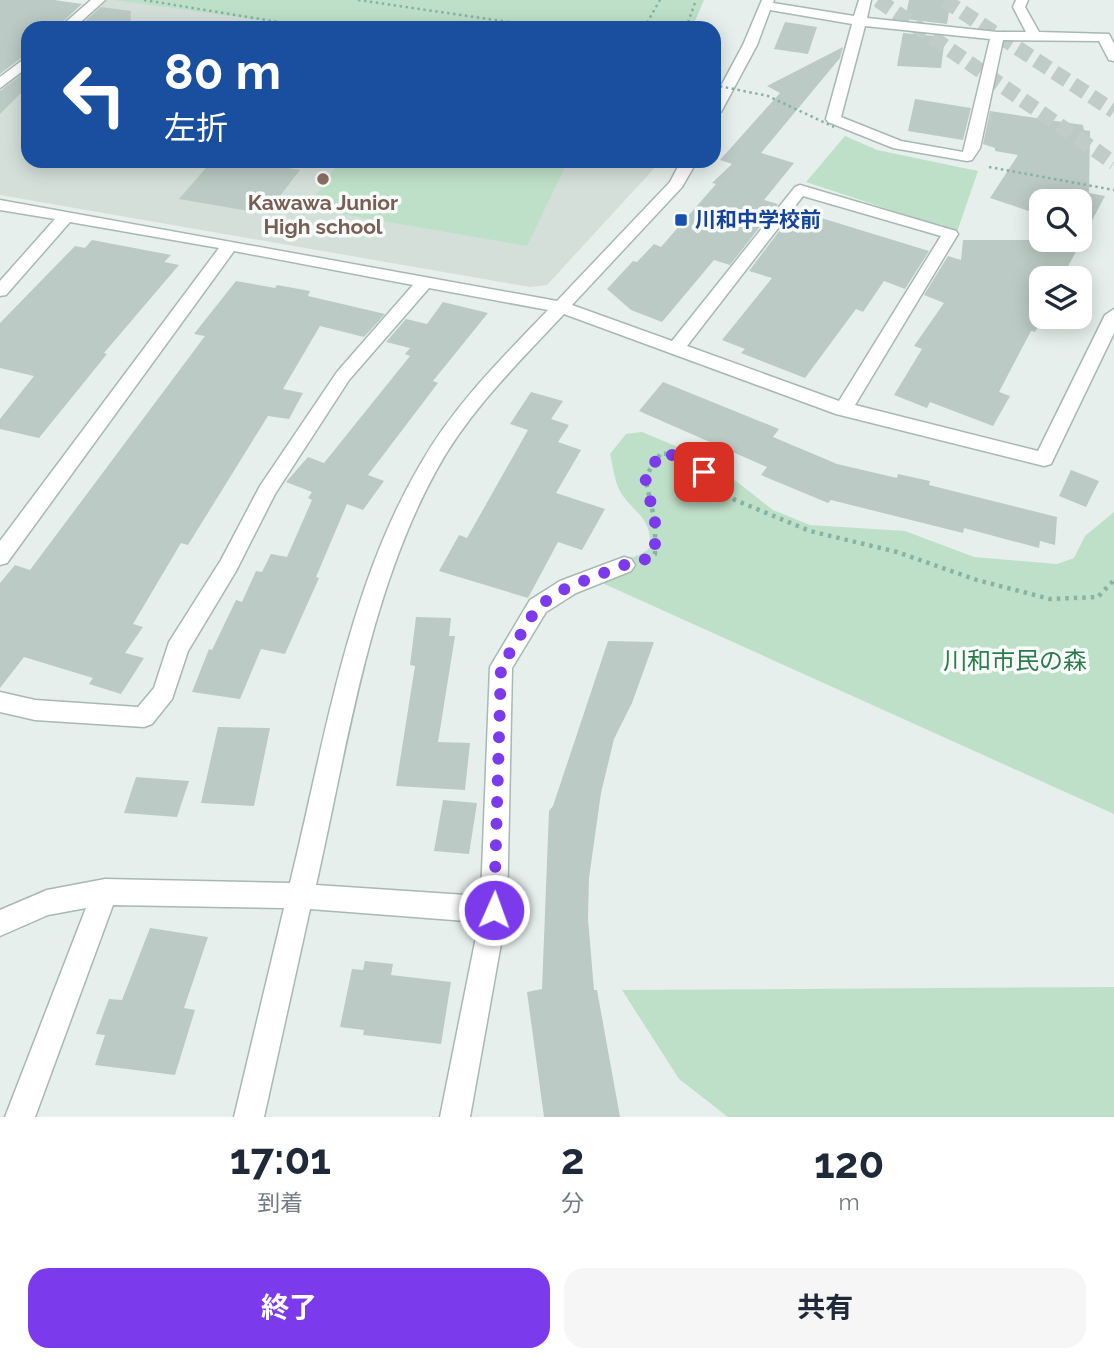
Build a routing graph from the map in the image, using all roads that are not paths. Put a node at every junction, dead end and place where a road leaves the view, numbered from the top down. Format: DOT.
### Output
graph roads {
  1 [pos="99,0"];
  2 [pos="865,0"];
  3 [pos="1022,0"];
  4 [pos="766,3"];
  5 [pos="74,21"];
  6 [pos="858,21"];
  7 [pos="997,36"];
  8 [pos="1035,37"];
  9 [pos="1114,57"];
  10 [pos="21,66"];
  11 [pos="0,84"];
  12 [pos="721,99"];
  13 [pos="685,168"];
  14 [pos="0,205"];
  15 [pos="66,217"];
  16 [pos="230,245"];
  17 [pos="425,282"];
  18 [pos="0,291"];
  19 [pos="561,307"];
  20 [pos="1114,314"];
  21 [pos="1109,339"];
  22 [pos="674,350"];
  23 [pos="843,409"];
  24 [pos="0,556"];
  25 [pos="624,565"];
  26 [pos="0,702"];
  27 [pos="105,892"];
  28 [pos="298,897"];
  29 [pos="494,910"];
  30 [pos="0,923"];
  31 [pos="20,1117"];
  32 [pos="249,1117"];
  33 [pos="455,1117"];
  1 -- 5 [label="street"];
  2 -- 6 [label="street"];
  3 -- 8 [label="street"];
  4 -- 6 [label="street"];
  4 -- 12 [label="street"];
  6 -- 7 [label="street"];
  6 -- 7 [label="street"];
  7 -- 8 [label="street"];
  8 -- 9 [label="street"];
  10 -- 11 [label="street"];
  13 -- 19 [label="street"];
  14 -- 15 [label="street"];
  15 -- 16 [label="street"];
  15 -- 18 [label="street"];
  16 -- 17 [label="street"];
  16 -- 24 [label="street"];
  17 -- 19 [label="street"];
  17 -- 26 [label="street"];
  19 -- 22 [label="street"];
  19 -- 28 [label="street"];
  20 -- 21 [label="street"];
  21 -- 23 [label="street"];
  22 -- 23 [label="street"];
  22 -- 23 [label="street"];
  25 -- 29 [label="street"];
  27 -- 28 [label="street"];
  27 -- 30 [label="street"];
  27 -- 31 [label="street"];
  28 -- 29 [label="street"];
  28 -- 32 [label="street"];
  29 -- 33 [label="street"];
}
